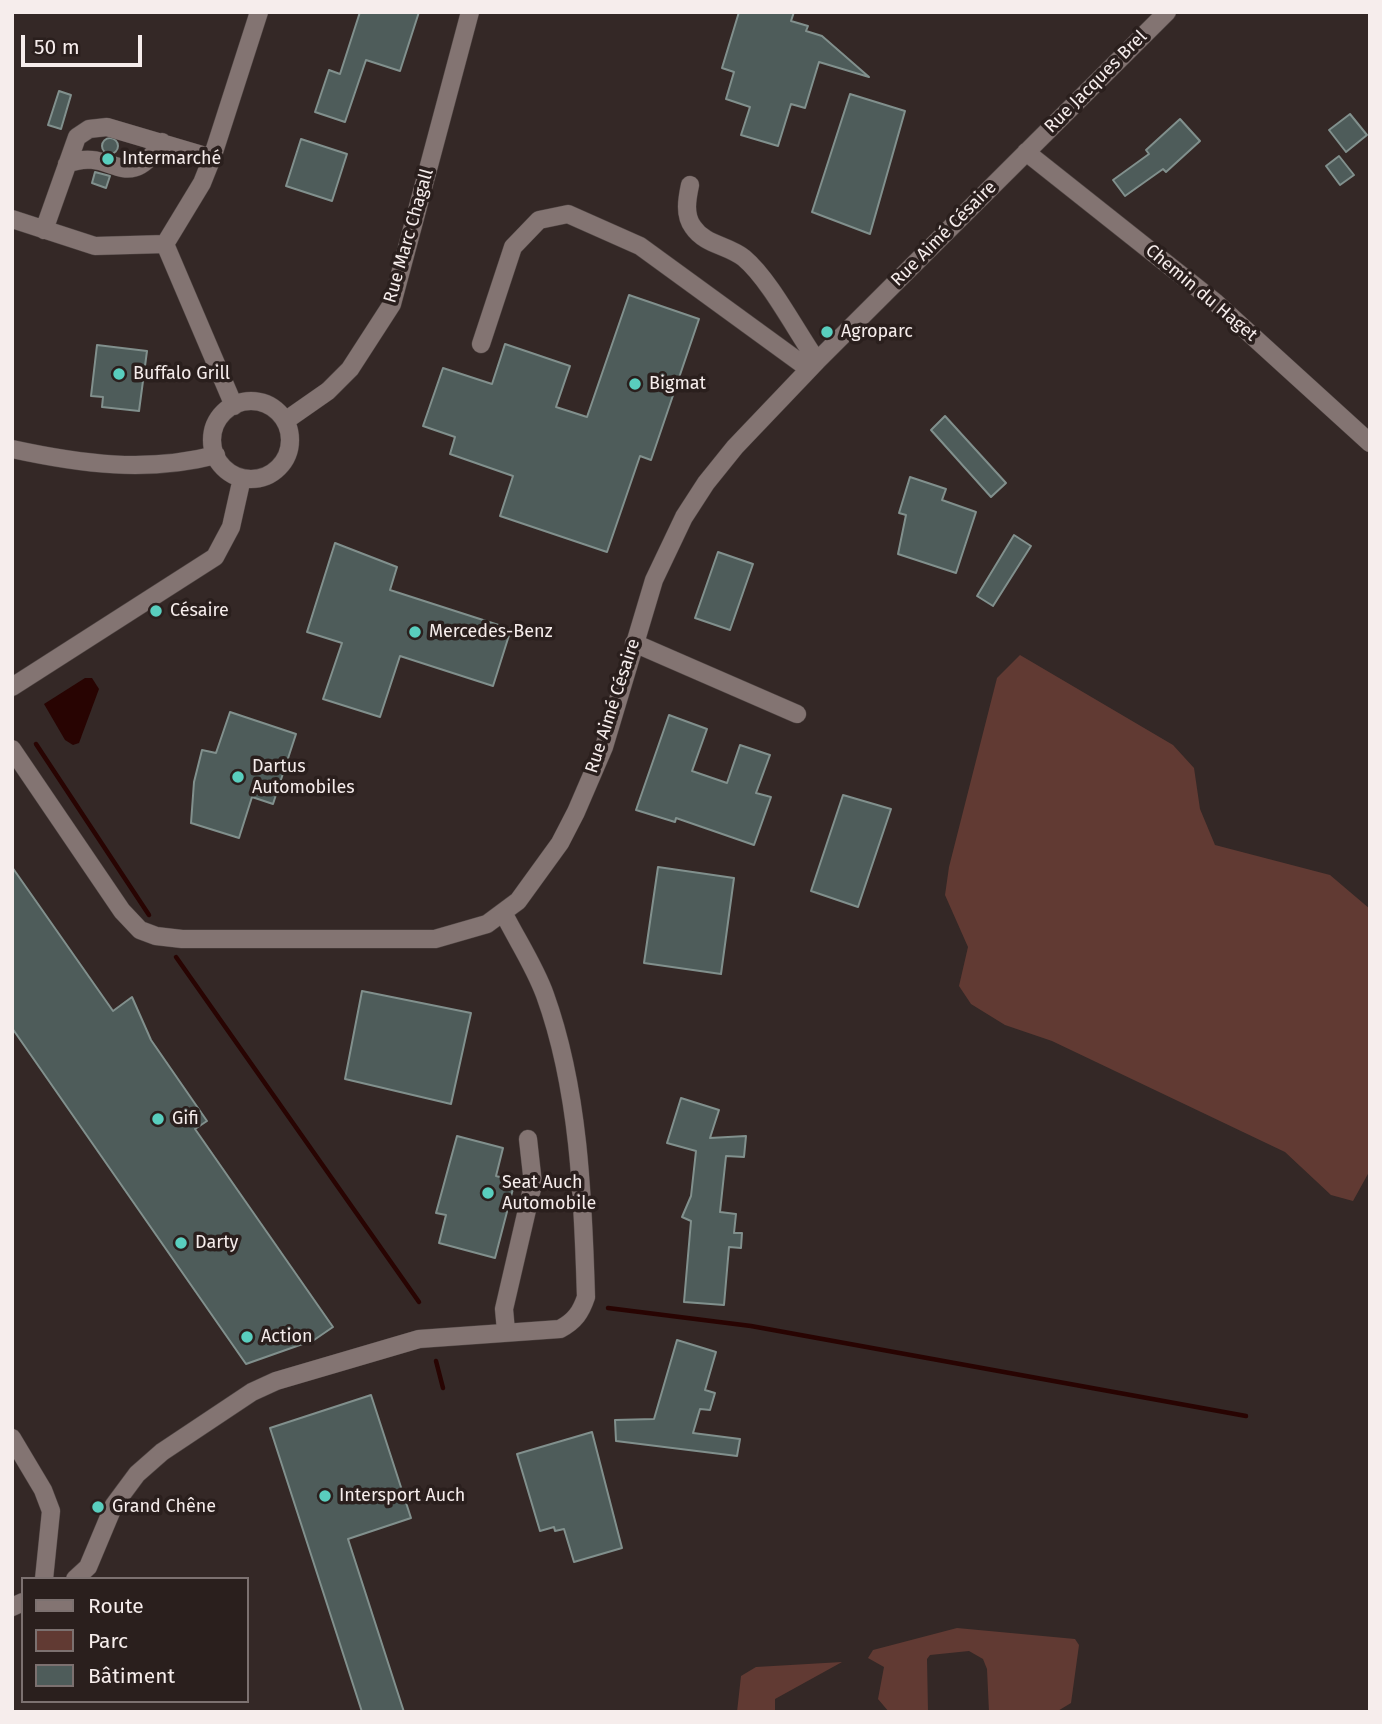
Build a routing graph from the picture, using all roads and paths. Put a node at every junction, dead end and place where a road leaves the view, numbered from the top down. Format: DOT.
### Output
graph roads {
  1 [pos="259,12"];
  2 [pos="470,12"];
  3 [pos="1167,12"];
  4 [pos="162,142"];
  5 [pos="1026,152"];
  6 [pos="212,158"];
  7 [pos="67,164"];
  8 [pos="690,185"];
  9 [pos="12,219"];
  10 [pos="44,230"];
  11 [pos="165,244"];
  12 [pos="481,344"];
  13 [pos="813,365"];
  14 [pos="234,405"];
  15 [pos="285,421"];
  16 [pos="1370,443"];
  17 [pos="12,449"];
  18 [pos="216,455"];
  19 [pos="242,478"];
  20 [pos="634,643"];
  21 [pos="12,687"];
  22 [pos="797,714"];
  23 [pos="12,749"];
  24 [pos="503,914"];
  25 [pos="528,1139"];
  26 [pos="506,1331"];
  27 [pos="12,1438"];
  28 [pos="44,1577"];
  29 [pos="77,1577"];
  1 -- 6 [label="street"];
  2 -- 15 [label="street, Rue Marc Chagall"];
  3 -- 5 [label="street, Rue Jacques Brel"];
  4 -- 6 [label="street"];
  4 -- 7 [label="street"];
  4 -- 7 [label="street"];
  5 -- 13 [label="street, Rue Aimé Césaire"];
  5 -- 16 [label="street, Chemin du Haget"];
  6 -- 11 [label="street"];
  7 -- 10 [label="street"];
  8 -- 13 [label="street"];
  9 -- 10 [label="street"];
  10 -- 11 [label="street"];
  11 -- 14 [label="street"];
  12 -- 13 [label="street"];
  13 -- 20 [label="street, Rue Aimé Césaire"];
  14 -- 15 [label="street"];
  14 -- 18 [label="street"];
  15 -- 19 [label="street"];
  17 -- 18 [label="street"];
  18 -- 19 [label="street"];
  19 -- 21 [label="street"];
  20 -- 22 [label="street"];
  20 -- 24 [label="street, Rue Aimé Césaire"];
  23 -- 24 [label="street, Rue Aimé Césaire"];
  24 -- 26 [label="street"];
  25 -- 26 [label="street"];
  26 -- 29 [label="street"];
  27 -- 28 [label="street"];
}
